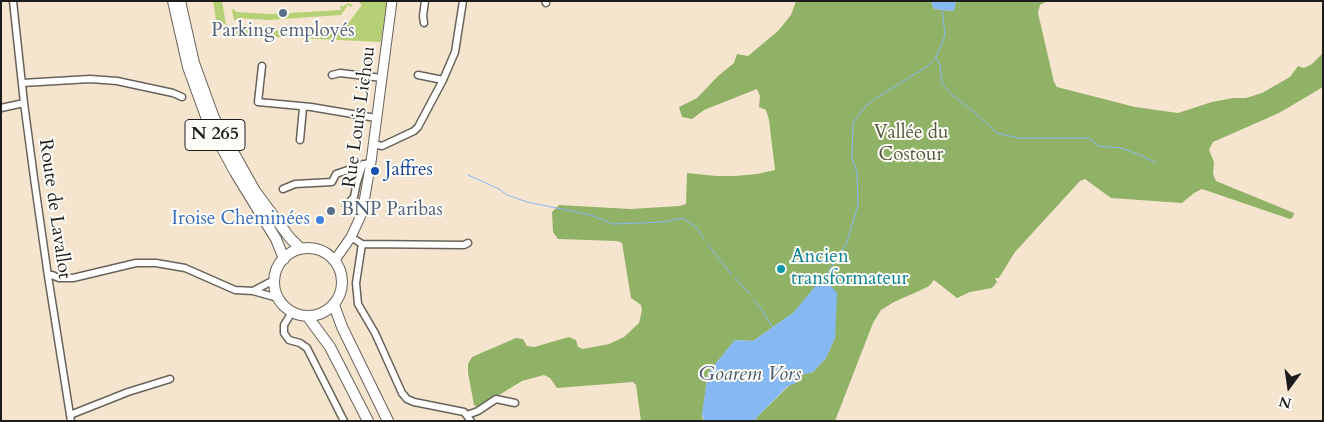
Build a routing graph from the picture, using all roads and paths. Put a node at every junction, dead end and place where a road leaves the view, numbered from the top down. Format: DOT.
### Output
graph roads {
  1 [pos="13,1"];
  2 [pos="173,1"];
  3 [pos="180,1"];
  4 [pos="392,1"];
  5 [pos="425,1"];
  6 [pos="462,1"];
  7 [pos="424,23"];
  8 [pos="262,66"];
  9 [pos="332,75"];
  10 [pos="418,75"];
  11 [pos="382,78"];
  12 [pos="443,80"];
  13 [pos="22,83"];
  14 [pos="182,97"];
  15 [pos="24,103"];
  16 [pos="1,108"];
  17 [pos="303,108"];
  18 [pos="376,118"];
  19 [pos="300,140"];
  20 [pos="373,144"];
  21 [pos="367,163"];
  22 [pos="283,189"];
  23 [pos="346,206"];
  24 [pos="351,237"];
  25 [pos="468,243"];
  26 [pos="362,244"];
  27 [pos="301,249"];
  28 [pos="284,258"];
  29 [pos="334,260"];
  30 [pos="48,276"];
  31 [pos="274,280"];
  32 [pos="253,291"];
  33 [pos="278,298"];
  34 [pos="334,305"];
  35 [pos="292,312"];
  36 [pos="308,317"];
  37 [pos="170,379"];
  38 [pos="515,403"];
  39 [pos="71,418"];
  40 [pos="469,418"];
  41 [pos="344,421"];
  42 [pos="368,421"];
  43 [pos="388,421"];
  1 -- 13 [label="street, Route de Lavallot"];
  2 -- 28 [label="highway, N 265"];
  3 -- 27 [label="highway, N 265"];
  4 -- 11 [label="main road, Rue Louis Lichou"];
  5 -- 7 [label="street"];
  6 -- 12 [label="street"];
  8 -- 17 [label="street"];
  9 -- 11 [label="street"];
  10 -- 12 [label="street"];
  11 -- 18 [label="main road, Rue Louis Lichou"];
  12 -- 20 [label="street"];
  13 -- 14 [label="street"];
  13 -- 15 [label="street, Route de Lavallot"];
  15 -- 16 [label="street"];
  15 -- 30 [label="street, Route de Lavallot"];
  17 -- 18 [label="street"];
  17 -- 19 [label="street"];
  18 -- 20 [label="main road, Rue Louis Lichou"];
  20 -- 21 [label="main road, Rue Louis Lichou"];
  21 -- 22 [label="street"];
  21 -- 23 [label="street"];
  21 -- 24 [label="main road, Rue Louis Lichou"];
  24 -- 26 [label="street"];
  24 -- 29 [label="main road, Rue Louis Lichou"];
  25 -- 26 [label="street"];
  26 -- 40 [label="street"];
  27 -- 28 [label="highway"];
  27 -- 29 [label="highway"];
  28 -- 31 [label="highway"];
  29 -- 34 [label="highway"];
  30 -- 32 [label="street"];
  30 -- 39 [label="street, Route de Lavallot"];
  31 -- 32 [label="street"];
  31 -- 33 [label="highway"];
  32 -- 33 [label="street"];
  33 -- 35 [label="highway"];
  34 -- 36 [label="highway"];
  34 -- 43 [label="highway"];
  35 -- 36 [label="highway"];
  35 -- 41 [label="street"];
  36 -- 42 [label="highway"];
  37 -- 39 [label="street"];
  38 -- 40 [label="street"];
}
